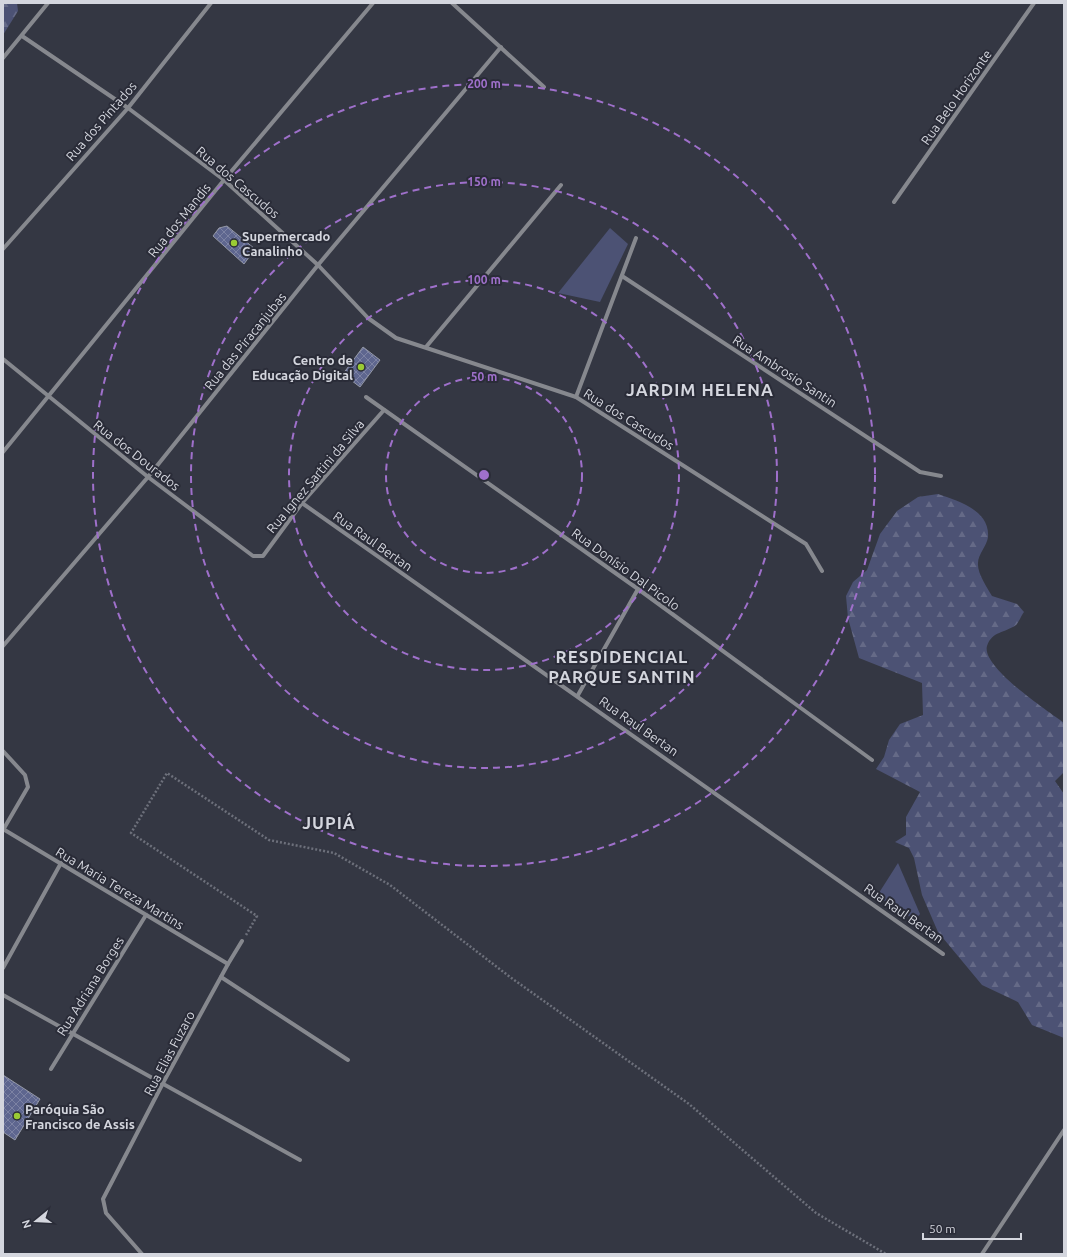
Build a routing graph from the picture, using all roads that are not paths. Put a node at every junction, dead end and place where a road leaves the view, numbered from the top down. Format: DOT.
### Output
graph roads {
  1 [pos="48,3"];
  2 [pos="211,3"];
  3 [pos="373,3"];
  4 [pos="452,3"];
  5 [pos="1034,3"];
  6 [pos="22,36"];
  7 [pos="501,47"];
  8 [pos="3,58"];
  9 [pos="544,87"];
  10 [pos="128,108"];
  11 [pos="224,180"];
  12 [pos="561,185"];
  13 [pos="894,202"];
  14 [pos="636,238"];
  15 [pos="3,249"];
  16 [pos="318,265"];
  17 [pos="622,276"];
  18 [pos="426,347"];
  19 [pos="3,359"];
  20 [pos="576,396"];
  21 [pos="48,397"];
  22 [pos="366,397"];
  23 [pos="384,410"];
  24 [pos="3,452"];
  25 [pos="941,476"];
  26 [pos="148,477"];
  27 [pos="302,503"];
  28 [pos="263,556"];
  29 [pos="822,571"];
  30 [pos="638,589"];
  31 [pos="3,646"];
  32 [pos="578,695"];
  33 [pos="3,750"];
  34 [pos="872,760"];
  35 [pos="3,830"];
  36 [pos="61,863"];
  37 [pos="146,915"];
  38 [pos="242,941"];
  39 [pos="943,954"];
  40 [pos="228,964"];
  41 [pos="3,968"];
  42 [pos="221,977"];
  43 [pos="3,995"];
  44 [pos="72,1033"];
  45 [pos="348,1060"];
  46 [pos="51,1069"];
  47 [pos="163,1083"];
  48 [pos="1064,1130"];
  49 [pos="300,1160"];
  50 [pos="142,1254"];
  51 [pos="982,1254"];
  1 -- 6 [label="street"];
  2 -- 10 [label="street, Rua dos Pintados"];
  3 -- 11 [label="street, Rua dos Mandis"];
  4 -- 7 [label="street"];
  5 -- 13 [label="street, Rua Belo Horizonte"];
  6 -- 8 [label="street"];
  6 -- 10 [label="street, Rua dos Cascudos"];
  7 -- 9 [label="street"];
  7 -- 16 [label="street, Rua das Piracanjubas"];
  10 -- 11 [label="street, Rua dos Cascudos"];
  10 -- 15 [label="street, Rua dos Pintados"];
  11 -- 16 [label="street, Rua dos Cascudos"];
  11 -- 21 [label="street, Rua dos Mandis"];
  12 -- 18 [label="street"];
  14 -- 17 [label="street"];
  16 -- 18 [label="street, Rua dos Cascudos"];
  16 -- 26 [label="street, Rua das Piracanjubas"];
  17 -- 20 [label="street"];
  17 -- 25 [label="street, Rua Ambrosio Santin"];
  18 -- 20 [label="street, Rua dos Cascudos"];
  19 -- 21 [label="street, Rua dos Dourados"];
  20 -- 29 [label="street, Rua dos Cascudos"];
  21 -- 24 [label="street, Rua dos Mandis"];
  21 -- 26 [label="street, Rua dos Dourados"];
  22 -- 23 [label="street, Rua Donísio Dal Picolo"];
  23 -- 27 [label="street, Rua Ignez Sartini da Silva"];
  23 -- 30 [label="street, Rua Donísio Dal Picolo"];
  26 -- 28 [label="street, Rua dos Dourados"];
  26 -- 31 [label="street, Rua das Piracanjubas"];
  27 -- 28 [label="street, Rua Ignez Sartini da Silva"];
  27 -- 32 [label="street, Rua Raul Bertan"];
  30 -- 32 [label="street"];
  30 -- 34 [label="street, Rua Donísio Dal Picolo"];
  32 -- 39 [label="street, Rua Raul Bertan"];
  33 -- 35 [label="street"];
  35 -- 36 [label="street, Rua Maria Tereza Martins"];
  36 -- 37 [label="street, Rua Maria Tereza Martins"];
  36 -- 41 [label="street"];
  37 -- 40 [label="street, Rua Maria Tereza Martins"];
  37 -- 44 [label="street, Rua Adriana Borges"];
  38 -- 40 [label="street, Rua Elias Fuzaro"];
  40 -- 42 [label="street, Rua Elias Fuzaro"];
  42 -- 45 [label="street"];
  42 -- 47 [label="street, Rua Elias Fuzaro"];
  43 -- 44 [label="street"];
  44 -- 46 [label="street, Rua Adriana Borges"];
  44 -- 47 [label="street"];
  47 -- 49 [label="street"];
  47 -- 50 [label="street, Rua Elias Fuzaro"];
  48 -- 51 [label="street"];
}
